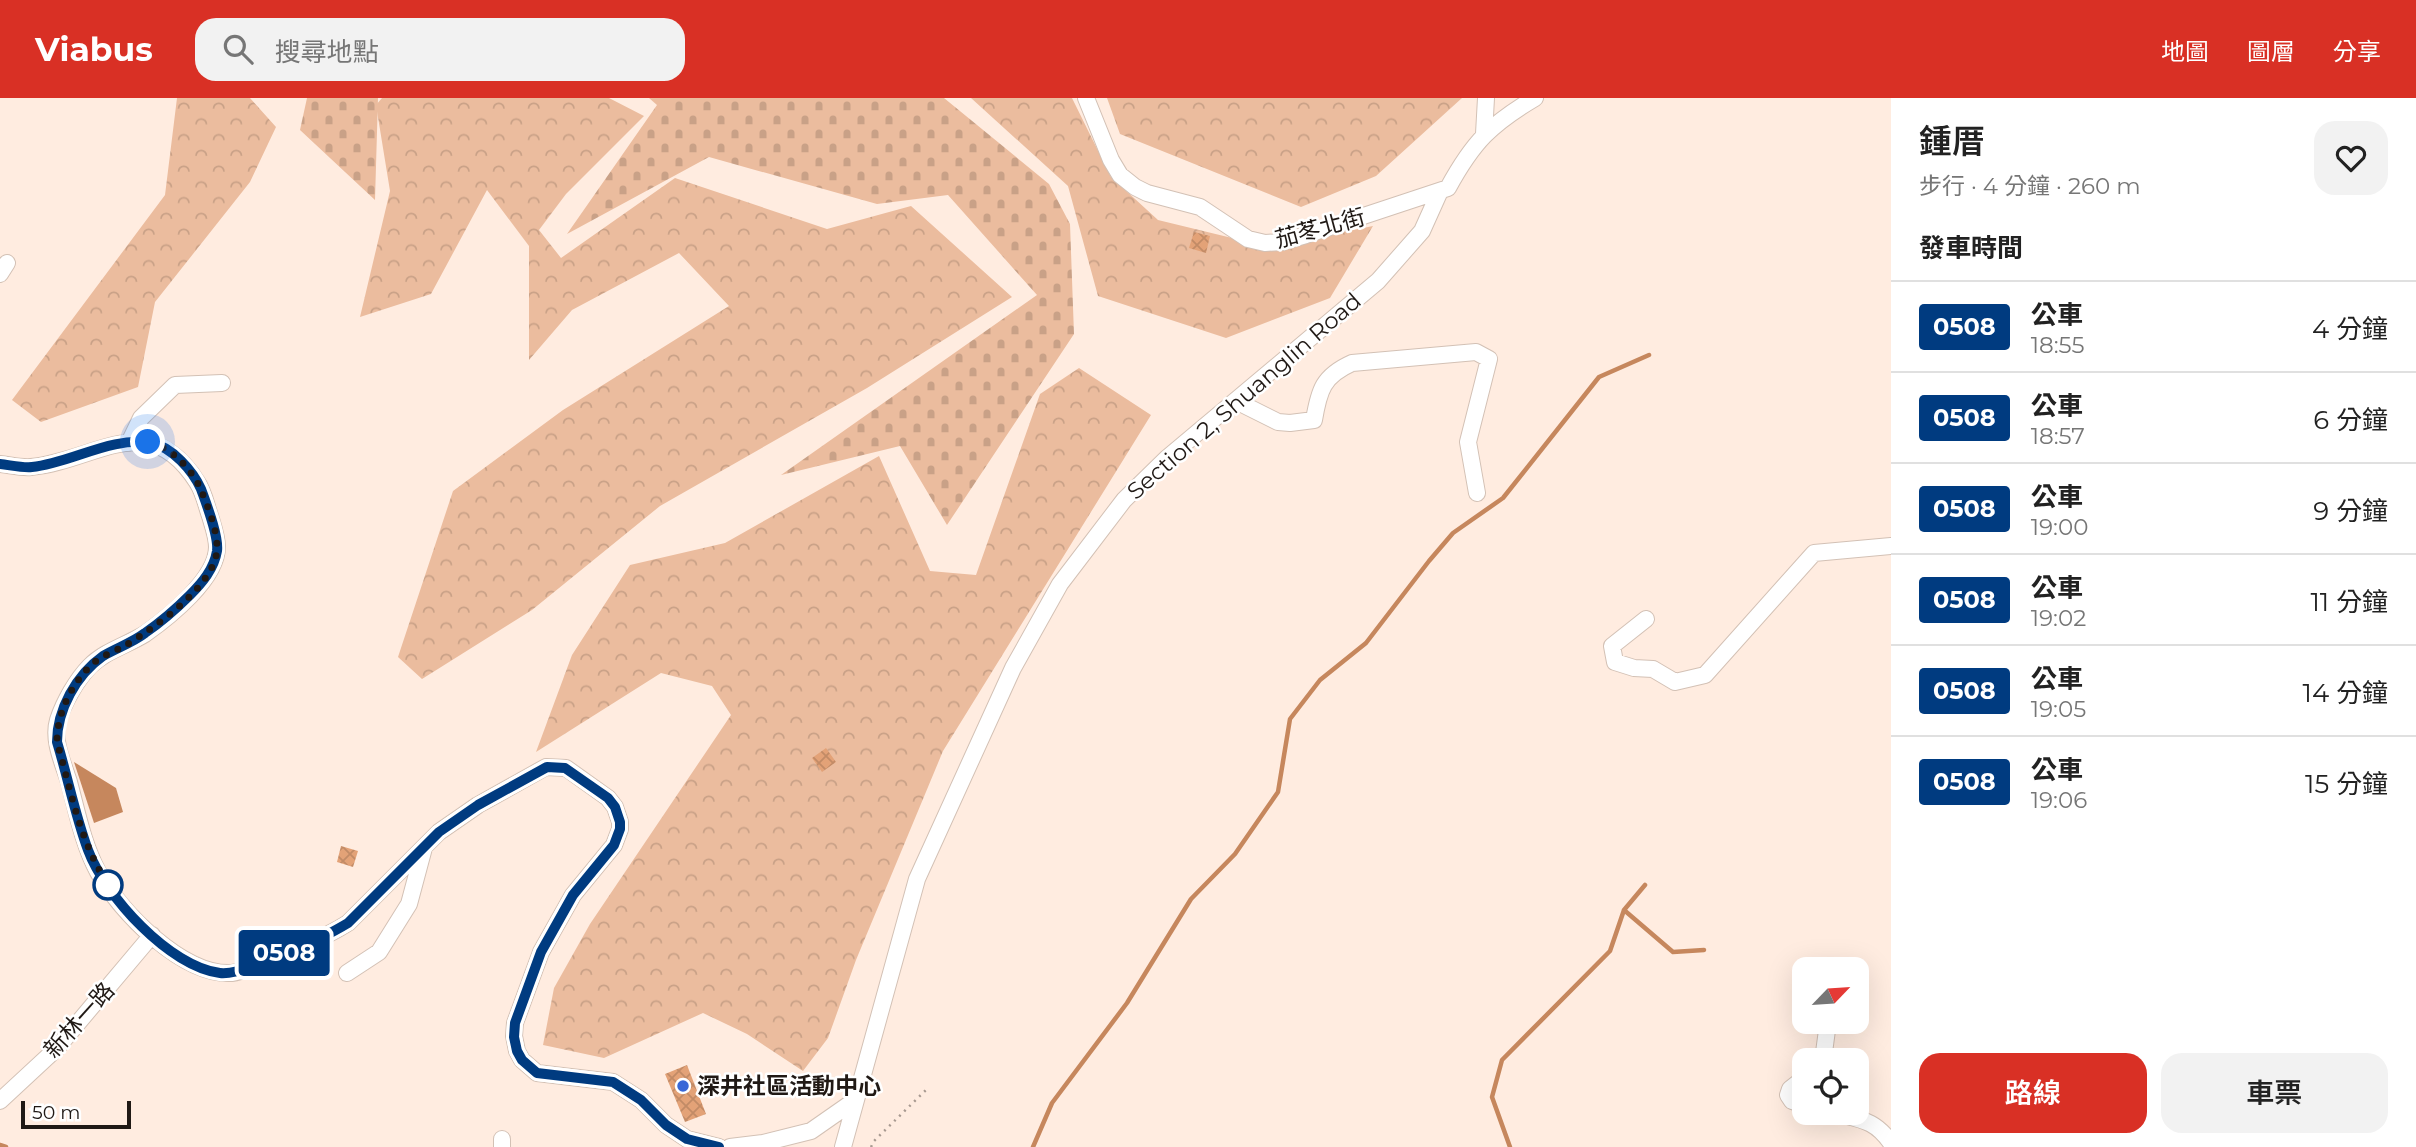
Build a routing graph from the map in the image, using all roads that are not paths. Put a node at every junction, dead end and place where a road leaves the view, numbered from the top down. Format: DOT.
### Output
graph roads {
  1 [pos="1086,98"];
  2 [pos="1486,98"];
  3 [pos="1535,98"];
  4 [pos="1484,134"];
  5 [pos="1440,191"];
  6 [pos="222,383"];
  7 [pos="1236,401"];
  8 [pos="129,443"];
  9 [pos="0,464"];
  10 [pos="1477,493"];
  11 [pos="1891,546"];
  12 [pos="1646,619"];
  13 [pos="425,845"];
  14 [pos="152,935"];
  15 [pos="346,973"];
  16 [pos="0,1101"];
  17 [pos="854,1101"];
  18 [pos="1869,1122"];
  19 [pos="1891,1143"];
  20 [pos="719,1147"];
  21 [pos="730,1147"];
  22 [pos="842,1147"];
  1 -- 5 [label="street, 茄苳北街"];
  2 -- 4 [label="street"];
  3 -- 4 [label="street"];
  4 -- 5 [label="street"];
  5 -- 7 [label="street, Section 2, Shuanglin Road"];
  6 -- 8 [label="street"];
  7 -- 10 [label="street"];
  7 -- 17 [label="street, Section 2, Shuanglin Road"];
  8 -- 9 [label="street"];
  8 -- 14 [label="street"];
  11 -- 12 [label="street"];
  13 -- 14 [label="street"];
  13 -- 15 [label="street"];
  13 -- 20 [label="street"];
  14 -- 16 [label="street, 新林一路"];
  17 -- 21 [label="street"];
  17 -- 22 [label="street, Section 2, Shuanglin Road"];
  18 -- 19 [label="street"];
}
